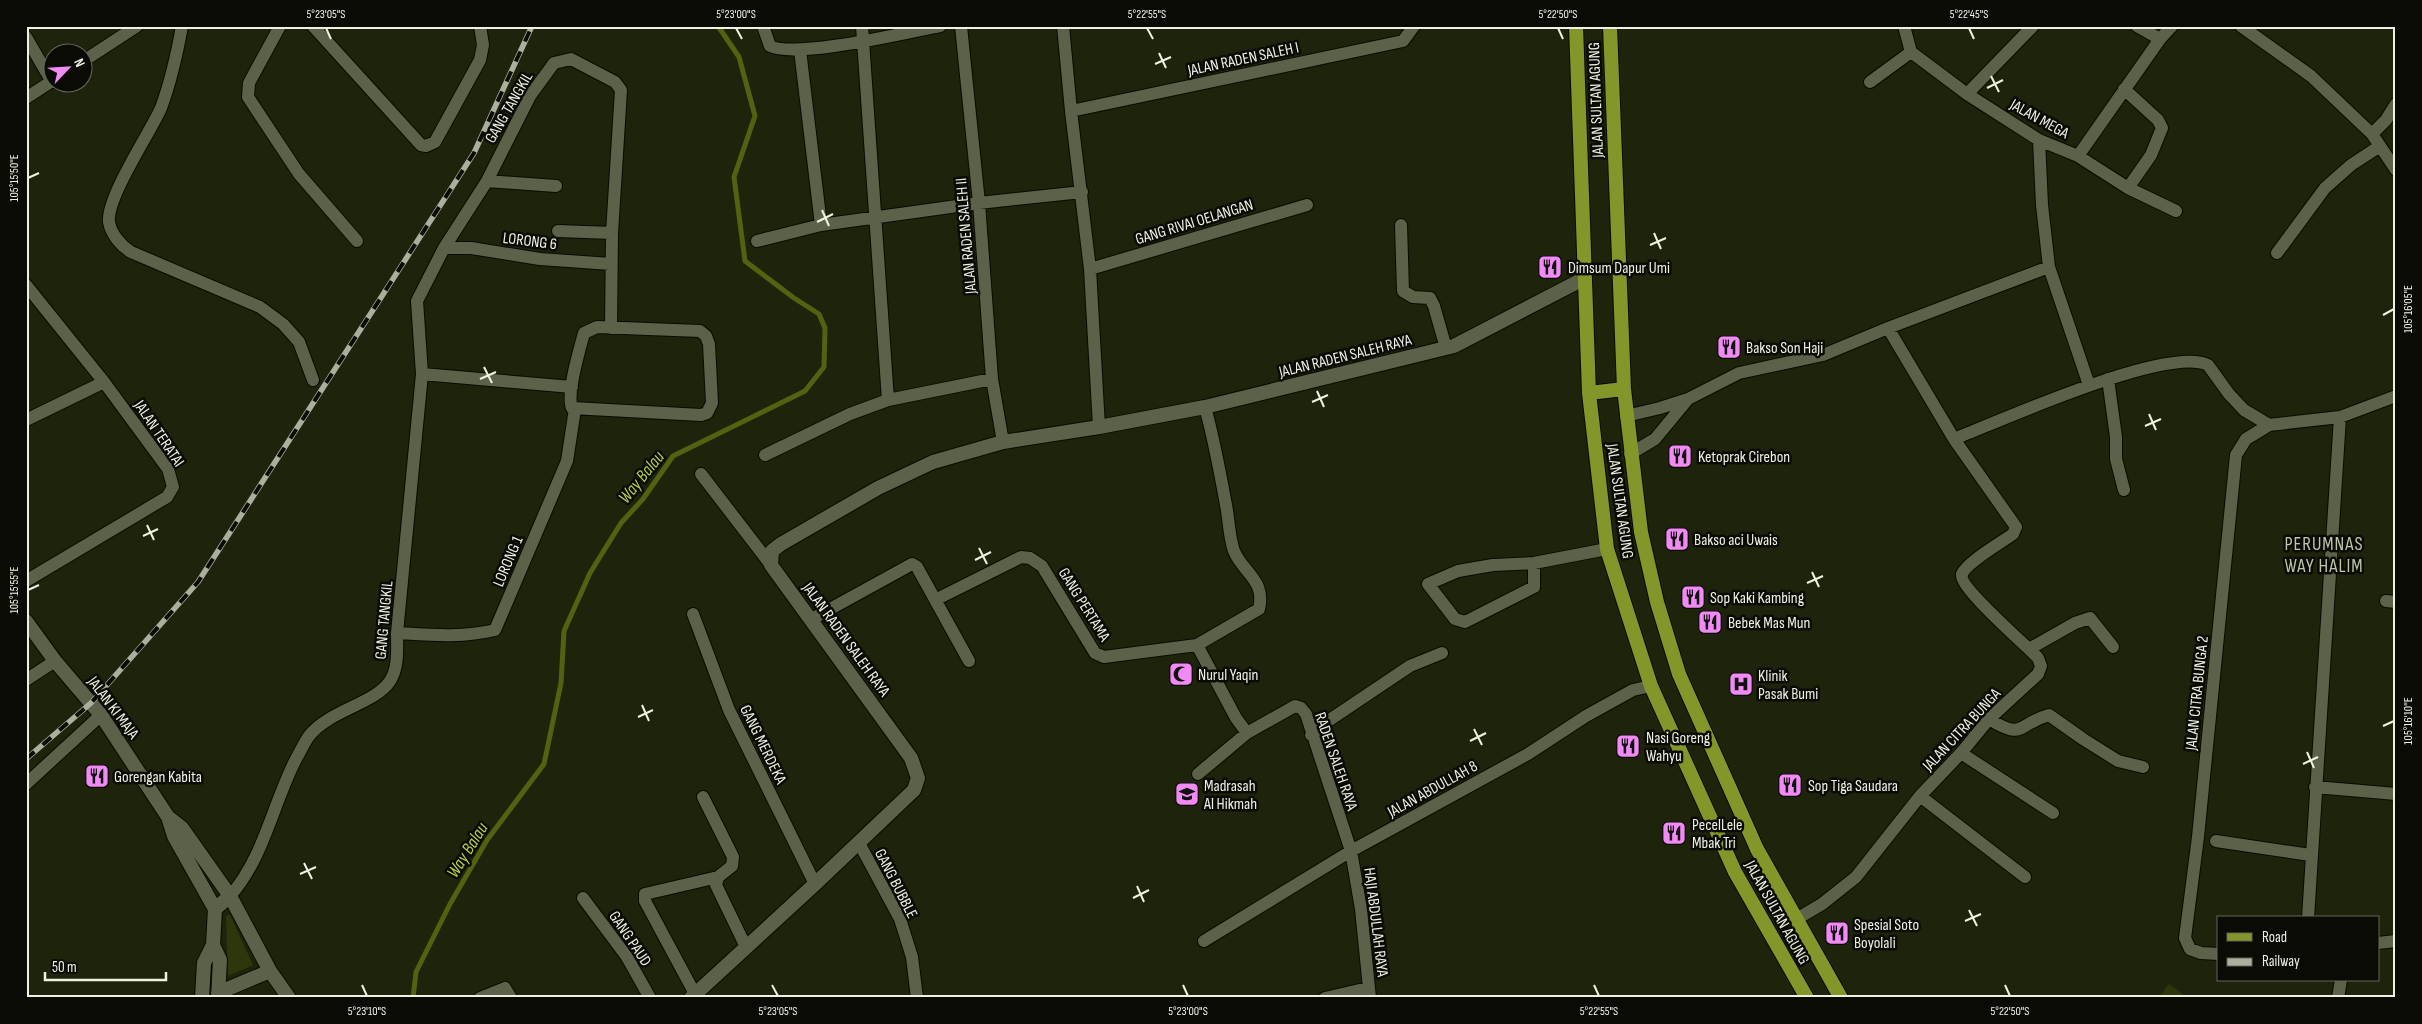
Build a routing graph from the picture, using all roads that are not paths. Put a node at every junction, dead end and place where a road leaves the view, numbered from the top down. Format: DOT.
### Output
graph roads {
  1 [pos="137,26"];
  2 [pos="182,26"];
  3 [pos="280,26"];
  4 [pos="313,26"];
  5 [pos="480,26"];
  6 [pos="763,26"];
  7 [pos="862,26"];
  8 [pos="940,26"];
  9 [pos="961,26"];
  10 [pos="1063,26"];
  11 [pos="1414,26"];
  12 [pos="1576,26"];
  13 [pos="1610,26"];
  14 [pos="1904,26"];
  15 [pos="2033,26"];
  16 [pos="2137,26"];
  17 [pos="2172,26"];
  18 [pos="2241,26"];
  19 [pos="26,37"];
  20 [pos="2160,39"];
  21 [pos="864,41"];
  22 [pos="800,50"];
  23 [pos="1912,52"];
  24 [pos="92,55"];
  25 [pos="42,65"];
  26 [pos="1870,82"];
  27 [pos="42,88"];
  28 [pos="2124,89"];
  29 [pos="1967,94"];
  30 [pos="26,98"];
  31 [pos="2396,104"];
  32 [pos="1071,111"];
  33 [pos="2372,134"];
  34 [pos="2039,140"];
  35 [pos="2380,146"];
  36 [pos="2078,156"];
  37 [pos="2396,170"];
  38 [pos="487,181"];
  39 [pos="556,186"];
  40 [pos="2128,188"];
  41 [pos="1082,192"];
  42 [pos="979,203"];
  43 [pos="1307,205"];
  44 [pos="2176,211"];
  45 [pos="874,218"];
  46 [pos="821,225"];
  47 [pos="1401,225"];
  48 [pos="558,231"];
  49 [pos="612,233"];
  50 [pos="357,241"];
  51 [pos="757,241"];
  52 [pos="444,248"];
  53 [pos="2277,253"];
  54 [pos="611,264"];
  55 [pos="2049,268"];
  56 [pos="1090,269"];
  57 [pos="1585,278"];
  58 [pos="26,285"];
  59 [pos="611,328"];
  60 [pos="1888,328"];
  61 [pos="1446,348"];
  62 [pos="422,374"];
  63 [pos="992,379"];
  64 [pos="2108,379"];
  65 [pos="313,380"];
  66 [pos="104,382"];
  67 [pos="2089,385"];
  68 [pos="572,387"];
  69 [pos="1624,389"];
  70 [pos="1589,392"];
  71 [pos="2396,396"];
  72 [pos="1688,399"];
  73 [pos="888,400"];
  74 [pos="1205,406"];
  75 [pos="574,409"];
  76 [pos="1626,416"];
  77 [pos="2340,417"];
  78 [pos="26,420"];
  79 [pos="2269,425"];
  80 [pos="1099,428"];
  81 [pos="1954,439"];
  82 [pos="1004,442"];
  83 [pos="1630,454"];
  84 [pos="765,455"];
  85 [pos="701,474"];
  86 [pos="2124,490"];
  87 [pos="1607,549"];
  88 [pos="1534,563"];
  89 [pos="771,565"];
  90 [pos="26,581"];
  91 [pos="937,599"];
  92 [pos="693,614"];
  93 [pos="812,619"];
  94 [pos="26,621"];
  95 [pos="397,632"];
  96 [pos="1198,645"];
  97 [pos="2113,647"];
  98 [pos="2029,649"];
  99 [pos="1442,652"];
  100 [pos="55,661"];
  101 [pos="969,661"];
  102 [pos="26,680"];
  103 [pos="1651,686"];
  104 [pos="101,715"];
  105 [pos="1989,718"];
  106 [pos="1247,733"];
  107 [pos="1311,735"];
  108 [pos="1961,753"];
  109 [pos="2143,767"];
  110 [pos="1198,774"];
  111 [pos="26,784"];
  112 [pos="2315,787"];
  113 [pos="2396,794"];
  114 [pos="1920,796"];
  115 [pos="703,797"];
  116 [pos="2053,813"];
  117 [pos="168,817"];
  118 [pos="2216,842"];
  119 [pos="858,843"];
  120 [pos="1351,851"];
  121 [pos="2310,855"];
  122 [pos="718,877"];
  123 [pos="2024,877"];
  124 [pos="815,884"];
  125 [pos="230,896"];
  126 [pos="583,898"];
  127 [pos="215,909"];
  128 [pos="2308,916"];
  129 [pos="1795,920"];
  130 [pos="1204,941"];
  131 [pos="2380,942"];
  132 [pos="2396,942"];
  133 [pos="213,945"];
  134 [pos="746,947"];
  135 [pos="2217,954"];
  136 [pos="270,971"];
  137 [pos="2341,982"];
  138 [pos="1369,993"];
  139 [pos="218,996"];
  140 [pos="693,996"];
  141 [pos="202,998"];
  142 [pos="289,998"];
  143 [pos="480,998"];
  144 [pos="511,998"];
  145 [pos="650,998"];
  146 [pos="917,998"];
  147 [pos="1325,998"];
  148 [pos="1807,998"];
  149 [pos="1841,998"];
  150 [pos="2338,998"];
  1 -- 24 [label="street"];
  2 -- 65 [label="street"];
  3 -- 50 [label="street"];
  4 -- 5 [label="street"];
  6 -- 22 [label="street"];
  7 -- 21 [label="street"];
  8 -- 21 [label="street"];
  9 -- 42 [label="street, JALAN RADEN SALEH II"];
  10 -- 32 [label="street"];
  11 -- 32 [label="street, JALAN RADEN SALEH I"];
  12 -- 57 [label="main road, JALAN SULTAN AGUNG"];
  13 -- 69 [label="main road, JALAN SULTAN AGUNG"];
  14 -- 23 [label="street"];
  15 -- 29 [label="street"];
  16 -- 20 [label="street"];
  17 -- 20 [label="street, JALAN MEGA"];
  18 -- 33 [label="street"];
  19 -- 25 [label="street"];
  20 -- 28 [label="street, JALAN MEGA"];
  21 -- 22 [label="street"];
  21 -- 45 [label="street"];
  22 -- 46 [label="street"];
  23 -- 26 [label="street"];
  23 -- 29 [label="street, JALAN MEGA"];
  27 -- 30 [label="street"];
  28 -- 36 [label="street, JALAN MEGA"];
  28 -- 40 [label="street"];
  29 -- 34 [label="street, JALAN MEGA"];
  31 -- 33 [label="street"];
  32 -- 41 [label="street"];
  33 -- 35 [label="street"];
  34 -- 36 [label="street, JALAN MEGA"];
  34 -- 55 [label="street"];
  35 -- 37 [label="street"];
  35 -- 53 [label="street"];
  36 -- 40 [label="street, JALAN MEGA"];
  38 -- 39 [label="street"];
  38 -- 49 [label="street, GANG TANGKIL"];
  38 -- 52 [label="street, GANG TANGKIL"];
  40 -- 44 [label="street, JALAN MEGA"];
  41 -- 42 [label="street"];
  41 -- 56 [label="street"];
  42 -- 45 [label="street"];
  42 -- 63 [label="street, JALAN RADEN SALEH II"];
  43 -- 56 [label="street, GANG RIVAI OELANGAN"];
  45 -- 46 [label="street"];
  45 -- 73 [label="street"];
  46 -- 51 [label="street"];
  47 -- 61 [label="street"];
  48 -- 49 [label="street"];
  49 -- 54 [label="street, GANG TANGKIL"];
  52 -- 54 [label="street, LORONG 6"];
  52 -- 62 [label="street, GANG TANGKIL"];
  54 -- 59 [label="street, GANG TANGKIL"];
  55 -- 60 [label="street"];
  55 -- 67 [label="street"];
  56 -- 80 [label="street"];
  57 -- 61 [label="street, JALAN RADEN SALEH RAYA"];
  57 -- 70 [label="main road, JALAN SULTAN AGUNG"];
  58 -- 66 [label="street, JALAN TERATAI"];
  59 -- 68 [label="street"];
  59 -- 75 [label="street"];
  60 -- 72 [label="street"];
  60 -- 81 [label="street"];
  61 -- 74 [label="street, JALAN RADEN SALEH RAYA"];
  62 -- 68 [label="street"];
  62 -- 95 [label="street, GANG TANGKIL"];
  63 -- 73 [label="street"];
  63 -- 82 [label="street, JALAN RADEN SALEH II"];
  64 -- 67 [label="street"];
  64 -- 79 [label="street"];
  64 -- 86 [label="street"];
  66 -- 78 [label="street"];
  66 -- 90 [label="street, JALAN TERATAI"];
  67 -- 81 [label="street"];
  68 -- 75 [label="street"];
  69 -- 70 [label="main road"];
  69 -- 76 [label="main road, JALAN SULTAN AGUNG"];
  70 -- 87 [label="main road, JALAN SULTAN AGUNG"];
  71 -- 77 [label="street"];
  72 -- 76 [label="street"];
  72 -- 83 [label="street"];
  73 -- 84 [label="street"];
  74 -- 80 [label="street, JALAN RADEN SALEH RAYA"];
  74 -- 96 [label="street"];
  75 -- 95 [label="street, LORONG 1"];
  76 -- 83 [label="main road, JALAN SULTAN AGUNG"];
  77 -- 79 [label="street"];
  77 -- 112 [label="street"];
  79 -- 135 [label="street, JALAN CITRA BUNGA 2"];
  80 -- 82 [label="street, JALAN RADEN SALEH RAYA"];
  81 -- 98 [label="street, JALAN CITRA BUNGA"];
  82 -- 89 [label="street, JALAN RADEN SALEH RAYA"];
  83 -- 129 [label="main road, JALAN SULTAN AGUNG"];
  85 -- 89 [label="street"];
  87 -- 88 [label="street"];
  87 -- 103 [label="main road, JALAN SULTAN AGUNG"];
  88 -- 88 [label="street"];
  89 -- 93 [label="street, JALAN RADEN SALEH RAYA"];
  91 -- 93 [label="street"];
  91 -- 96 [label="street, GANG PERTAMA"];
  91 -- 101 [label="street"];
  92 -- 124 [label="street, GANG MERDEKA"];
  93 -- 119 [label="street, JALAN RADEN SALEH RAYA"];
  94 -- 100 [label="street, JALAN KI MAJA"];
  95 -- 125 [label="street, GANG TANGKIL"];
  96 -- 106 [label="street"];
  97 -- 98 [label="street"];
  98 -- 105 [label="street, JALAN CITRA BUNGA"];
  99 -- 107 [label="street"];
  100 -- 102 [label="street"];
  100 -- 104 [label="street, JALAN KI MAJA"];
  103 -- 120 [label="street, JALAN ABDULLAH 8"];
  103 -- 148 [label="main road, JALAN SULTAN AGUNG"];
  104 -- 111 [label="street"];
  104 -- 117 [label="street, JALAN KI MAJA"];
  105 -- 108 [label="street, JALAN CITRA BUNGA"];
  105 -- 109 [label="street"];
  106 -- 107 [label="street, RADEN SALEH RAYA"];
  106 -- 110 [label="street"];
  107 -- 120 [label="street, RADEN SALEH RAYA"];
  108 -- 114 [label="street, JALAN CITRA BUNGA"];
  108 -- 116 [label="street"];
  112 -- 113 [label="street"];
  112 -- 121 [label="street"];
  114 -- 123 [label="street"];
  114 -- 129 [label="street, JALAN CITRA BUNGA"];
  115 -- 122 [label="street"];
  117 -- 125 [label="street, JALAN KI MAJA"];
  117 -- 127 [label="street, JALAN KI MAJA"];
  118 -- 121 [label="street"];
  119 -- 124 [label="street, JALAN RADEN SALEH RAYA"];
  119 -- 146 [label="street, GANG BUBBLE"];
  120 -- 130 [label="street, JALAN ABDULLAH 8"];
  120 -- 138 [label="street, HAJI ABDULLAH RAYA"];
  121 -- 128 [label="street"];
  122 -- 134 [label="street"];
  122 -- 140 [label="street"];
  124 -- 134 [label="street, JALAN RADEN SALEH RAYA"];
  125 -- 127 [label="street"];
  125 -- 136 [label="street, JALAN KI MAJA"];
  126 -- 145 [label="street, GANG PAUD"];
  127 -- 133 [label="street"];
  129 -- 149 [label="main road, JALAN SULTAN AGUNG"];
  131 -- 132 [label="street"];
  133 -- 139 [label="street"];
  133 -- 141 [label="street"];
  134 -- 140 [label="street, JALAN RADEN SALEH RAYA"];
  136 -- 139 [label="street"];
  136 -- 142 [label="street, JALAN KI MAJA"];
  137 -- 150 [label="street"];
  138 -- 147 [label="street"];
  143 -- 144 [label="street"];
}
